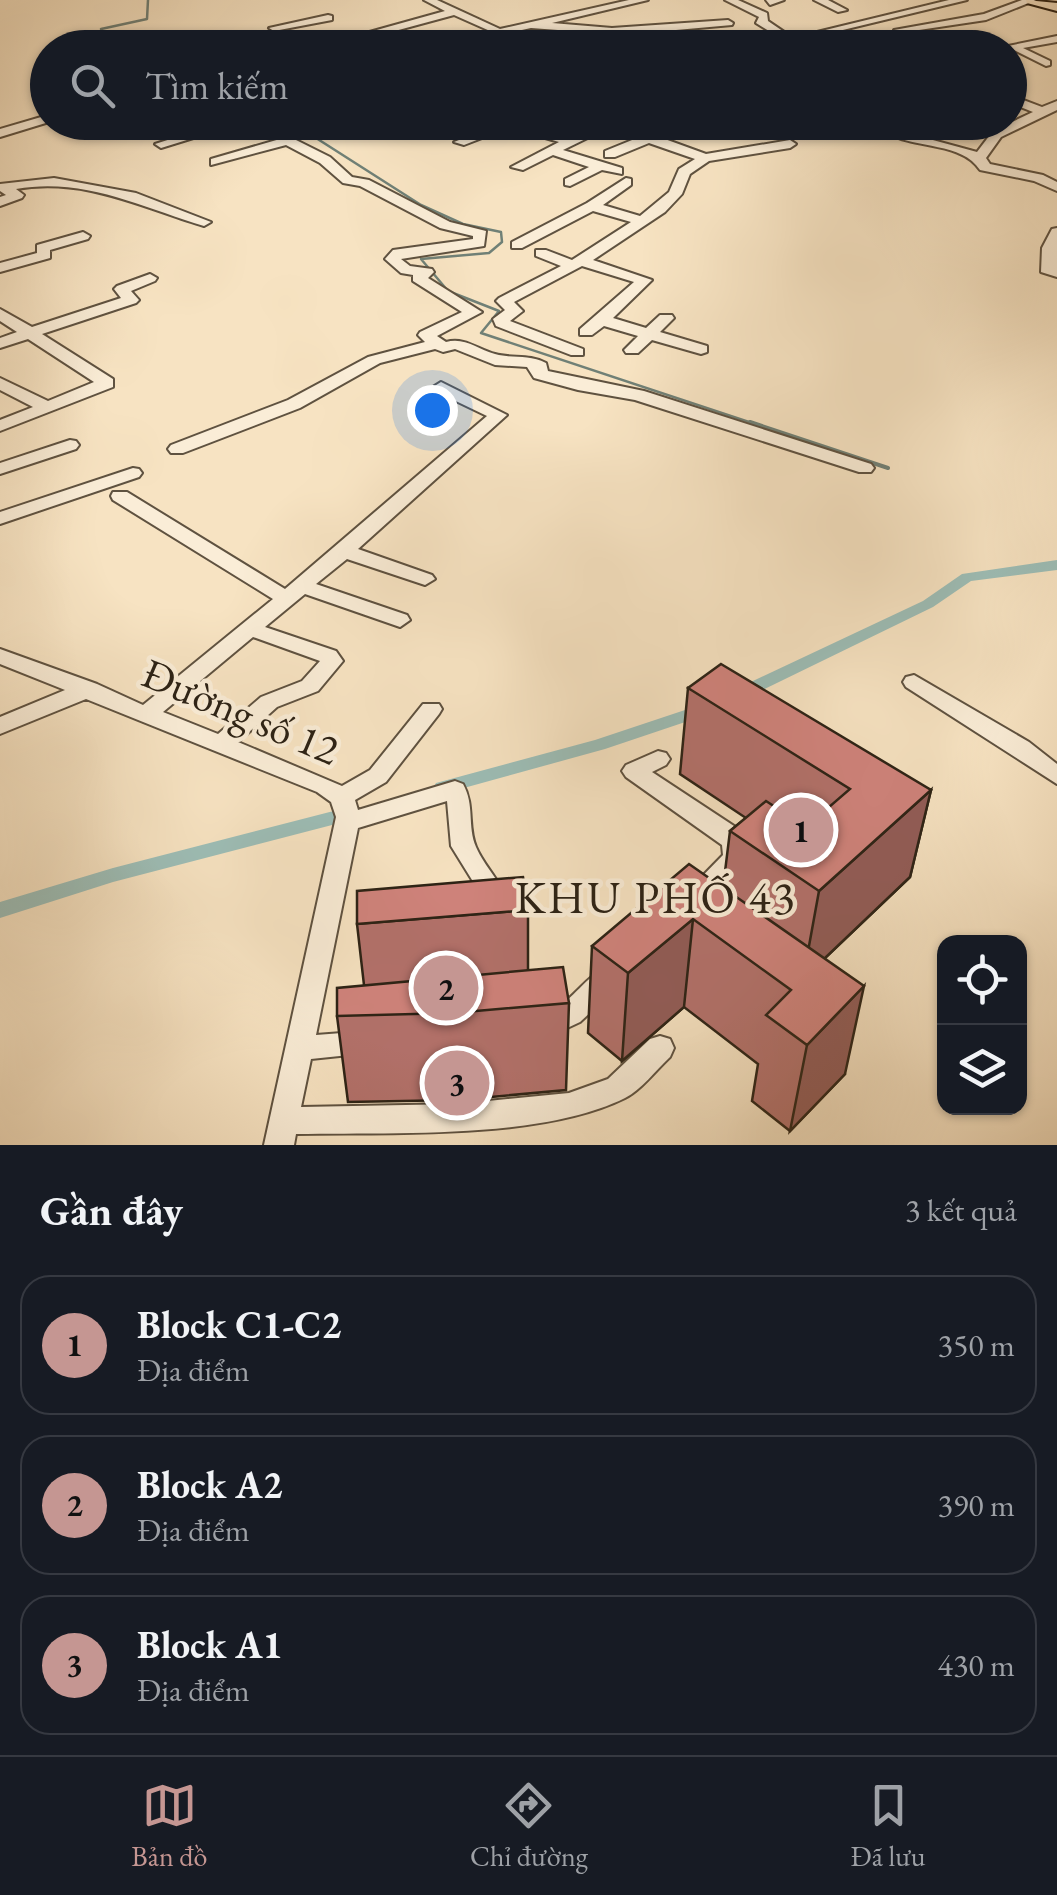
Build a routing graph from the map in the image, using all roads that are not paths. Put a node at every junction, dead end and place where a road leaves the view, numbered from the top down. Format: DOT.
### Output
graph roads {
  1 [pos="429,0"];
  2 [pos="582,0"];
  3 [pos="643,0"];
  4 [pos="730,0"];
  5 [pos="819,0"];
  6 [pos="962,0"];
  7 [pos="1033,0"];
  8 [pos="769,2"];
  9 [pos="743,6"];
  10 [pos="1057,7"];
  11 [pos="594,10"];
  12 [pos="842,10"];
  13 [pos="450,12"];
  14 [pos="692,12"];
  15 [pos="328,18"];
  16 [pos="513,19"];
  17 [pos="652,19"];
  18 [pos="728,23"];
  19 [pos="706,25"];
  20 [pos="529,26"];
  21 [pos="274,28"];
  22 [pos="666,29"];
  23 [pos="383,30"];
  24 [pos="494,30"];
  25 [pos="509,30"];
  26 [pos="554,30"];
  27 [pos="592,30"];
  28 [pos="775,30"];
  29 [pos="832,30"];
  30 [pos="898,30"];
  31 [pos="1057,39"];
  32 [pos="1027,44"];
  33 [pos="1027,55"];
  34 [pos="1046,63"];
  35 [pos="1057,105"];
  36 [pos="1027,106"];
  37 [pos="1044,112"];
  38 [pos="1027,118"];
  39 [pos="30,125"];
  40 [pos="0,133"];
  41 [pos="175,140"];
  42 [pos="288,140"];
  43 [pos="466,140"];
  44 [pos="565,140"];
  45 [pos="645,140"];
  46 [pos="650,140"];
  47 [pos="921,140"];
  48 [pos="992,140"];
  49 [pos="568,141"];
  50 [pos="460,142"];
  51 [pos="161,144"];
  52 [pos="790,144"];
  53 [pos="549,150"];
  54 [pos="737,154"];
  55 [pos="705,158"];
  56 [pos="979,158"];
  57 [pos="605,160"];
  58 [pos="763,160"];
  59 [pos="216,162"];
  60 [pos="518,167"];
  61 [pos="570,182"];
  62 [pos="1057,187"];
  63 [pos="1,190"];
  64 [pos="592,206"];
  65 [pos="643,221"];
  66 [pos="204,222"];
  67 [pos="1057,232"];
  68 [pos="83,236"];
  69 [pos="517,245"];
  70 [pos="1053,250"];
  71 [pos="542,253"];
  72 [pos="577,263"];
  73 [pos="2,265"];
  74 [pos="1057,273"];
  75 [pos="150,278"];
  76 [pos="0,314"];
  77 [pos="666,318"];
  78 [pos="602,320"];
  79 [pos="586,332"];
  80 [pos="30,333"];
  81 [pos="648,333"];
  82 [pos="0,343"];
  83 [pos="436,344"];
  84 [pos="701,349"];
  85 [pos="632,350"];
  86 [pos="577,352"];
  87 [pos="0,383"];
  88 [pos="441,387"];
  89 [pos="47,408"];
  90 [pos="0,426"];
  91 [pos="70,445"];
  92 [pos="177,449"];
  93 [pos="866,468"];
  94 [pos="0,469"];
  95 [pos="133,473"];
  96 [pos="120,496"];
  97 [pos="0,518"];
  98 [pos="344,551"];
  99 [pos="425,579"];
  100 [pos="294,593"];
  101 [pos="400,620"];
  102 [pos="250,629"];
  103 [pos="0,656"];
  104 [pos="914,682"];
  105 [pos="90,689"];
  106 [pos="431,708"];
  107 [pos="145,716"];
  108 [pos="0,726"];
  109 [pos="220,745"];
  110 [pos="658,760"];
  111 [pos="1057,776"];
  112 [pos="346,812"];
  113 [pos="497,924"];
  114 [pos="691,927"];
  115 [pos="635,954"];
  116 [pos="514,1031"];
  117 [pos="398,1040"];
  118 [pos="300,1048"];
  119 [pos="660,1048"];
  120 [pos="282,1133"];
  1 -- 13 [label="street"];
  2 -- 11 [label="street"];
  3 -- 11 [label="street"];
  4 -- 9 [label="street"];
  5 -- 12 [label="street"];
  6 -- 29 [label="street"];
  7 -- 10 [label="main road"];
  7 -- 30 [label="street"];
  8 -- 9 [label="street"];
  9 -- 28 [label="street"];
  11 -- 20 [label="street"];
  13 -- 23 [label="street"];
  13 -- 24 [label="street"];
  14 -- 19 [label="street"];
  15 -- 21 [label="street"];
  16 -- 20 [label="street"];
  17 -- 22 [label="street"];
  18 -- 19 [label="street"];
  19 -- 22 [label="street"];
  20 -- 25 [label="street"];
  20 -- 26 [label="street"];
  22 -- 27 [label="street"];
  31 -- 32 [label="street"];
  33 -- 34 [label="street"];
  35 -- 37 [label="street"];
  36 -- 37 [label="street"];
  37 -- 38 [label="street"];
  39 -- 40 [label="street"];
  41 -- 51 [label="street"];
  42 -- 59 [label="street"];
  42 -- 83 [label="street"];
  43 -- 50 [label="street"];
  44 -- 49 [label="street"];
  45 -- 57 [label="street"];
  46 -- 55 [label="street"];
  47 -- 56 [label="street"];
  48 -- 56 [label="street"];
  49 -- 53 [label="street"];
  52 -- 54 [label="street"];
  53 -- 57 [label="street"];
  53 -- 60 [label="street"];
  54 -- 55 [label="street"];
  54 -- 58 [label="street"];
  55 -- 65 [label="street"];
  56 -- 62 [label="street"];
  57 -- 61 [label="street"];
  57 -- 64 [label="street"];
  63 -- 66 [label="street"];
  64 -- 65 [label="street"];
  64 -- 69 [label="street"];
  65 -- 72 [label="street"];
  67 -- 70 [label="street"];
  68 -- 73 [label="street"];
  70 -- 74 [label="street"];
  71 -- 72 [label="street"];
  72 -- 78 [label="street"];
  72 -- 86 [label="street"];
  75 -- 80 [label="street"];
  76 -- 80 [label="street"];
  77 -- 81 [label="street"];
  78 -- 79 [label="street"];
  78 -- 81 [label="street"];
  80 -- 82 [label="street"];
  80 -- 89 [label="street"];
  81 -- 84 [label="street"];
  81 -- 85 [label="street"];
  83 -- 92 [label="street"];
  83 -- 93 [label="street"];
  87 -- 89 [label="street"];
  88 -- 98 [label="street"];
  89 -- 90 [label="street"];
  91 -- 94 [label="street"];
  95 -- 97 [label="street"];
  96 -- 100 [label="street"];
  98 -- 99 [label="street"];
  98 -- 100 [label="street"];
  100 -- 101 [label="street"];
  100 -- 102 [label="street"];
  102 -- 107 [label="street"];
  102 -- 109 [label="street"];
  103 -- 105 [label="street, Đường số 12"];
  104 -- 111 [label="street"];
  105 -- 107 [label="street, Đường số 12"];
  105 -- 108 [label="street"];
  106 -- 112 [label="street"];
  107 -- 109 [label="street, Đường số 12"];
  109 -- 112 [label="street, Đường số 12"];
  110 -- 114 [label="street"];
  112 -- 113 [label="street"];
  112 -- 118 [label="street, Đường số 12"];
  115 -- 116 [label="street"];
  117 -- 118 [label="street"];
  118 -- 120 [label="street, Đường số 12"];
  119 -- 120 [label="street"];
}
